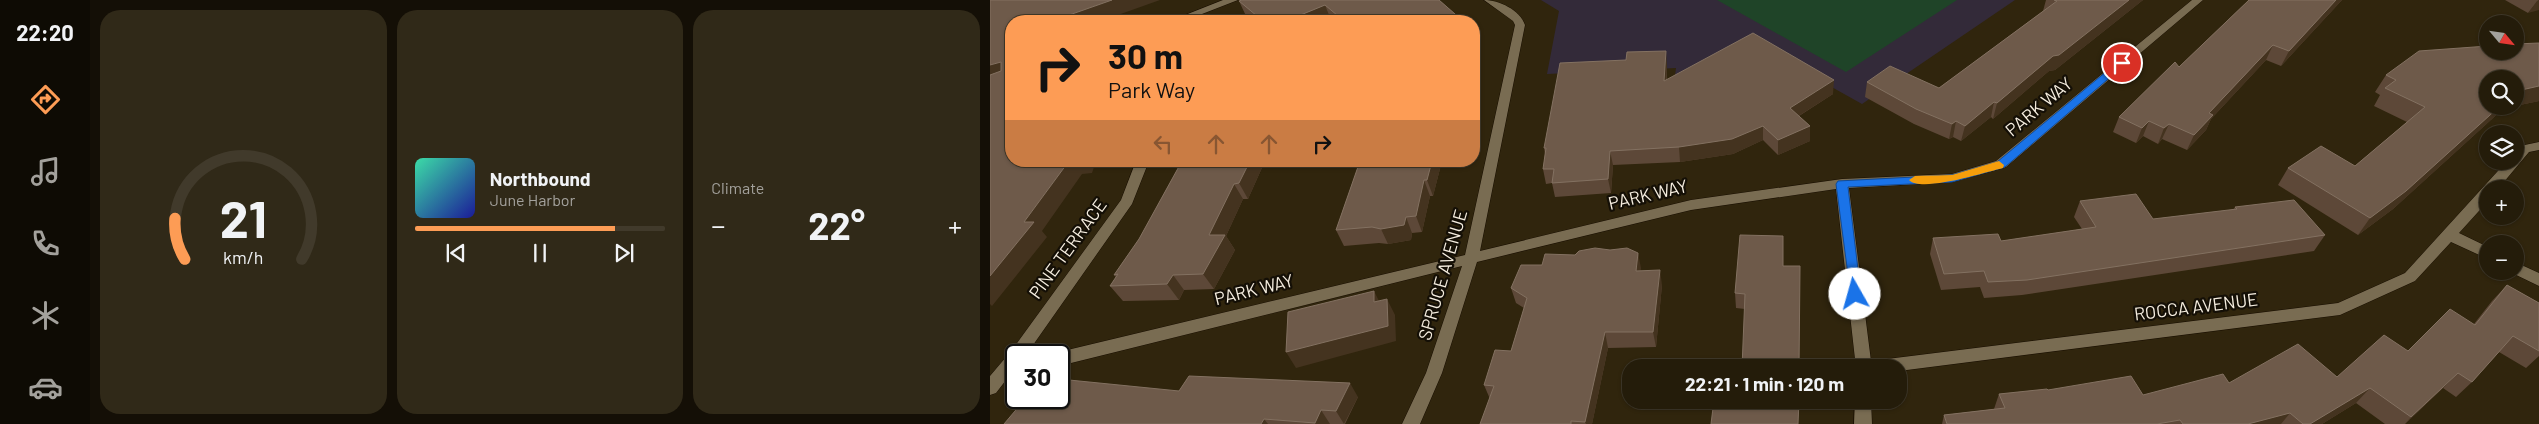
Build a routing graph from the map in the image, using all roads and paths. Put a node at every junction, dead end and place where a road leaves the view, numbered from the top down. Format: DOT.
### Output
graph roads {
  1 [pos="1233,0"];
  2 [pos="1490,0"];
  3 [pos="2198,0"];
  4 [pos="1192,15"];
  5 [pos="2539,146"];
  6 [pos="2524,150"];
  7 [pos="1141,167"];
  8 [pos="2507,170"];
  9 [pos="2498,180"];
  10 [pos="1842,184"];
  11 [pos="2479,202"];
  12 [pos="2450,235"];
  13 [pos="2479,250"];
  14 [pos="1472,257"];
  15 [pos="2524,272"];
  16 [pos="2539,280"];
  17 [pos="1024,344"];
  18 [pos="1070,356"];
  19 [pos="1864,359"];
  20 [pos="1907,363"];
  21 [pos="1003,372"];
  22 [pos="990,388"];
  23 [pos="1863,409"];
  24 [pos="1411,424"];
  25 [pos="1863,424"];
  1 -- 4 [label="street"];
  2 -- 14 [label="street, SPRUCE AVENUE"];
  3 -- 10 [label="street, PARK WAY"];
  5 -- 6 [label="street"];
  7 -- 17 [label="street, PINE TERRACE"];
  8 -- 9 [label="street"];
  10 -- 14 [label="street, PARK WAY"];
  10 -- 19 [label="street"];
  11 -- 12 [label="street, ROCCA AVENUE"];
  12 -- 13 [label="street"];
  12 -- 20 [label="street, ROCCA AVENUE"];
  14 -- 18 [label="street, PARK WAY"];
  14 -- 24 [label="street, SPRUCE AVENUE"];
  15 -- 16 [label="street"];
  21 -- 22 [label="street, PINE TERRACE"];
  23 -- 25 [label="street"];
}
